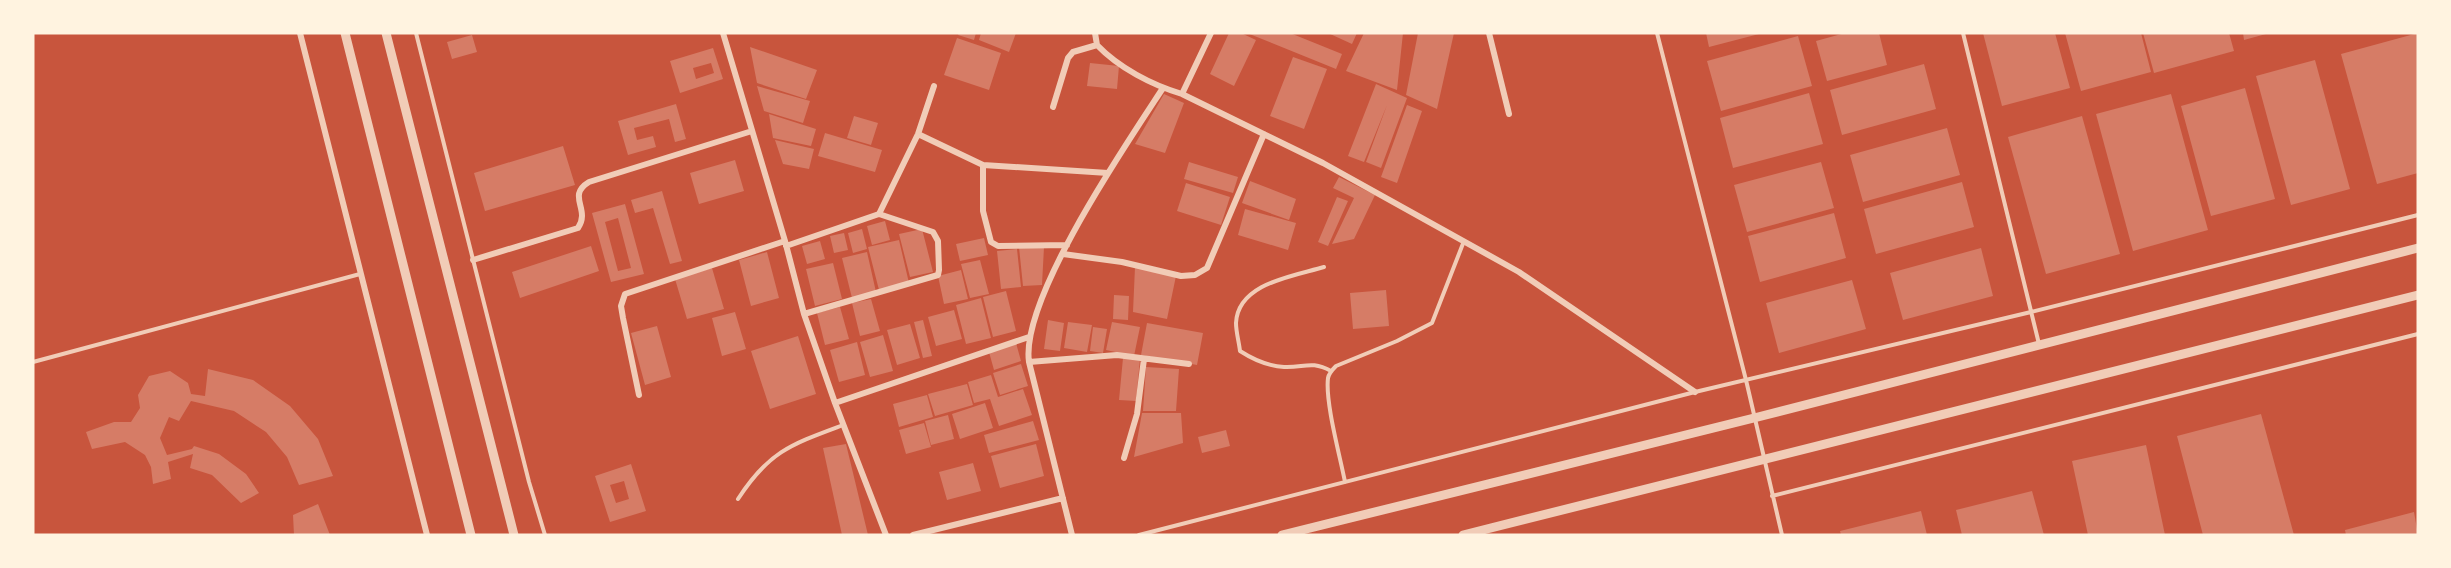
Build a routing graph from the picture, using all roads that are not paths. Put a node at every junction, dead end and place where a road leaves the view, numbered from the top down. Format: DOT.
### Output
graph roads {
  1 [pos="300,33"];
  2 [pos="345,33"];
  3 [pos="386,33"];
  4 [pos="416,33"];
  5 [pos="723,33"];
  6 [pos="1095,33"];
  7 [pos="1211,33"];
  8 [pos="1489,33"];
  9 [pos="1657,33"];
  10 [pos="1963,33"];
  11 [pos="1097,45"];
  12 [pos="934,86"];
  13 [pos="1163,88"];
  14 [pos="1182,94"];
  15 [pos="1053,107"];
  16 [pos="1509,114"];
  17 [pos="752,131"];
  18 [pos="918,134"];
  19 [pos="1264,134"];
  20 [pos="983,165"];
  21 [pos="1108,173"];
  22 [pos="879,214"];
  23 [pos="2418,215"];
  24 [pos="1464,241"];
  25 [pos="786,244"];
  26 [pos="1067,245"];
  27 [pos="2418,248"];
  28 [pos="1063,254"];
  29 [pos="473,260"];
  30 [pos="1324,267"];
  31 [pos="360,274"];
  32 [pos="2418,295"];
  33 [pos="2031,312"];
  34 [pos="804,314"];
  35 [pos="2418,334"];
  36 [pos="1029,337"];
  37 [pos="2040,346"];
  38 [pos="1144,359"];
  39 [pos="33,362"];
  40 [pos="1029,362"];
  41 [pos="1189,364"];
  42 [pos="1331,371"];
  43 [pos="1746,380"];
  44 [pos="1695,392"];
  45 [pos="639,395"];
  46 [pos="835,403"];
  47 [pos="1754,418"];
  48 [pos="843,425"];
  49 [pos="1124,458"];
  50 [pos="1763,460"];
  51 [pos="1344,482"];
  52 [pos="1772,496"];
  53 [pos="1063,498"];
  54 [pos="738,499"];
  55 [pos="428,535"];
  56 [pos="471,535"];
  57 [pos="514,535"];
  58 [pos="545,535"];
  59 [pos="886,535"];
  60 [pos="913,535"];
  61 [pos="1072,535"];
  62 [pos="1139,535"];
  63 [pos="1282,535"];
  64 [pos="1463,535"];
  65 [pos="1782,535"];
  1 -- 31 [label="street"];
  2 -- 56 [label="street"];
  3 -- 57 [label="street"];
  4 -- 29 [label="lane"];
  5 -- 17 [label="street"];
  6 -- 11 [label="street"];
  7 -- 14 [label="street"];
  8 -- 16 [label="street"];
  9 -- 43 [label="lane"];
  10 -- 33 [label="lane"];
  11 -- 13 [label="street"];
  11 -- 15 [label="street"];
  12 -- 18 [label="street"];
  13 -- 14 [label="street"];
  13 -- 21 [label="street"];
  14 -- 19 [label="street"];
  17 -- 25 [label="street"];
  17 -- 29 [label="street"];
  18 -- 20 [label="street"];
  18 -- 22 [label="street"];
  19 -- 24 [label="street"];
  19 -- 28 [label="street"];
  20 -- 21 [label="street"];
  20 -- 26 [label="street"];
  21 -- 26 [label="street"];
  22 -- 25 [label="street"];
  22 -- 34 [label="street"];
  23 -- 33 [label="lane"];
  24 -- 42 [label="lane"];
  24 -- 44 [label="street"];
  25 -- 34 [label="street"];
  25 -- 45 [label="street"];
  26 -- 28 [label="street"];
  27 -- 37 [label="street"];
  28 -- 36 [label="street"];
  29 -- 58 [label="lane"];
  30 -- 42 [label="lane"];
  31 -- 39 [label="lane"];
  31 -- 55 [label="street"];
  32 -- 50 [label="street"];
  33 -- 37 [label="lane"];
  33 -- 43 [label="lane"];
  34 -- 46 [label="street"];
  35 -- 52 [label="lane"];
  36 -- 40 [label="street"];
  36 -- 46 [label="street"];
  37 -- 47 [label="street"];
  38 -- 40 [label="street"];
  38 -- 41 [label="street"];
  38 -- 49 [label="street"];
  40 -- 53 [label="street"];
  42 -- 51 [label="lane"];
  43 -- 44 [label="lane"];
  43 -- 47 [label="lane"];
  44 -- 51 [label="lane"];
  46 -- 48 [label="street"];
  47 -- 50 [label="lane"];
  47 -- 63 [label="street"];
  48 -- 54 [label="lane"];
  48 -- 59 [label="street"];
  50 -- 52 [label="lane"];
  50 -- 64 [label="street"];
  51 -- 62 [label="lane"];
  52 -- 65 [label="lane"];
  53 -- 60 [label="street"];
  53 -- 61 [label="street"];
}
